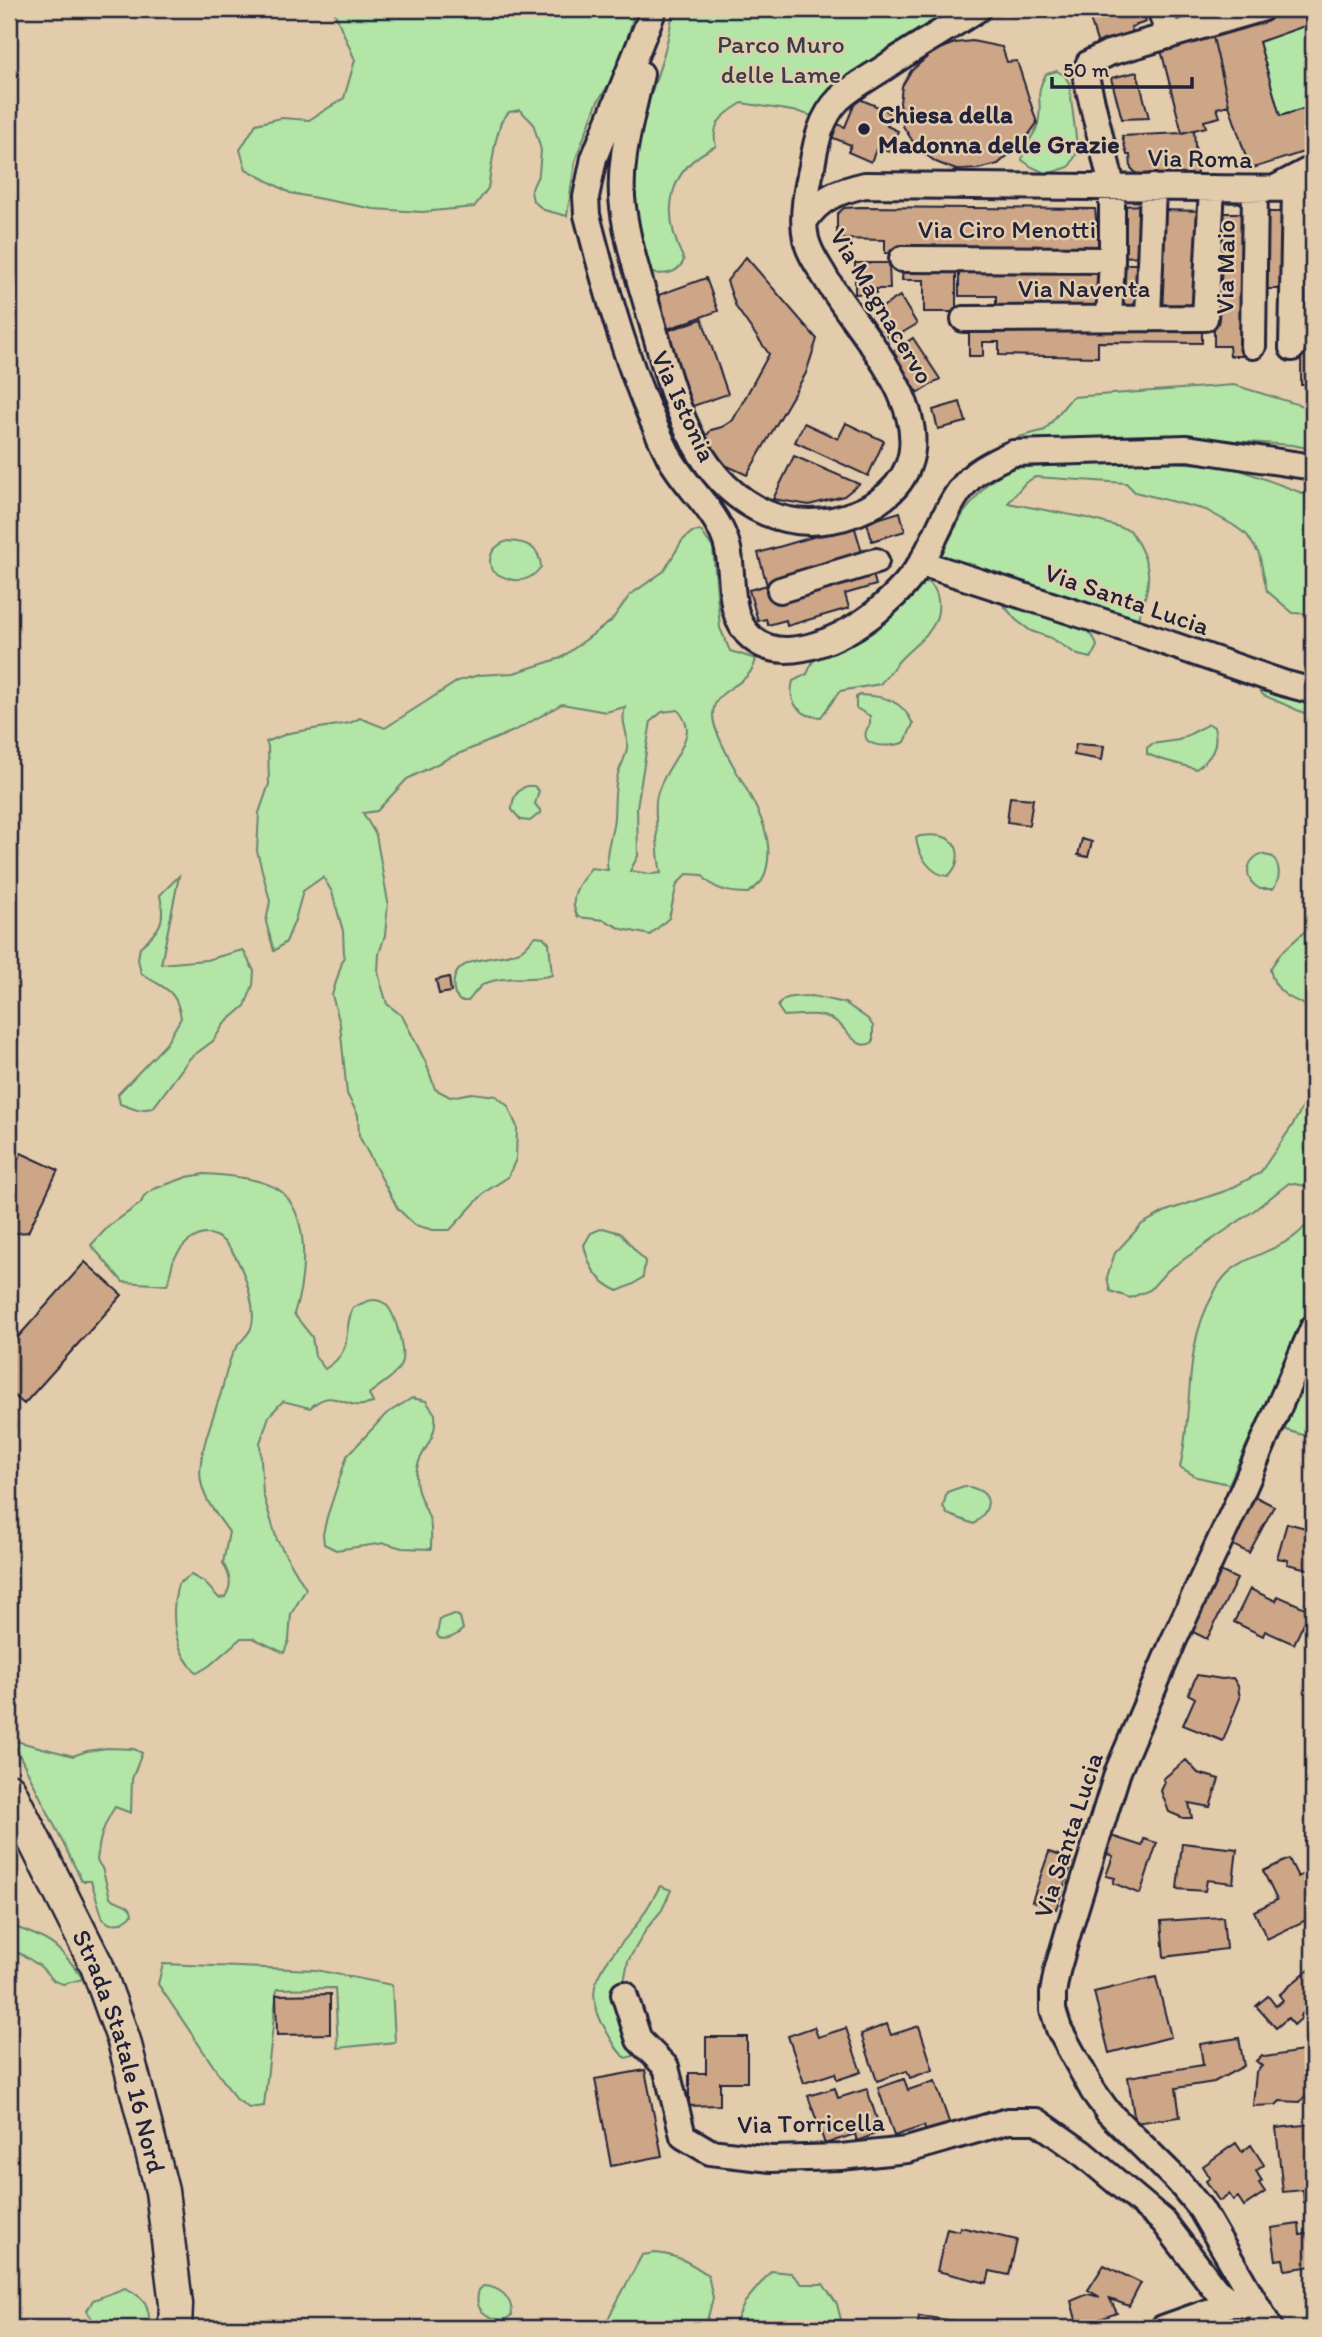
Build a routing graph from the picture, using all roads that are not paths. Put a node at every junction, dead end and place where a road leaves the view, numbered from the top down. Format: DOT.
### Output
graph roads {
  1 [pos="978,9"];
  2 [pos="1160,9"];
  3 [pos="1261,9"];
  4 [pos="653,12"];
  5 [pos="1169,36"];
  6 [pos="1313,168"];
  7 [pos="810,175"];
  8 [pos="1112,186"];
  9 [pos="1153,187"];
  10 [pos="1212,188"];
  11 [pos="1284,189"];
  12 [pos="842,191"];
  13 [pos="805,221"];
  14 [pos="902,259"];
  15 [pos="1112,260"];
  16 [pos="1109,317"];
  17 [pos="1148,317"];
  18 [pos="964,319"];
  19 [pos="1253,346"];
  20 [pos="1292,348"];
  21 [pos="1258,459"];
  22 [pos="1313,467"];
  23 [pos="1313,482"];
  24 [pos="876,561"];
  25 [pos="921,563"];
  26 [pos="780,590"];
  27 [pos="1313,691"];
  28 [pos="1313,1328"];
  29 [pos="9,1790"];
  30 [pos="624,1994"];
  31 [pos="1233,2303"];
  32 [pos="1265,2317"];
  33 [pos="175,2328"];
  34 [pos="1163,2328"];
  1 -- 7 [label="street, Via Magnacervo"];
  2 -- 5 [label="street"];
  3 -- 5 [label="street"];
  4 -- 13 [label="street, Via Magnacervo"];
  4 -- 25 [label="street, Via Istonia"];
  5 -- 8 [label="street"];
  6 -- 11 [label="street"];
  7 -- 12 [label="street"];
  7 -- 13 [label="street, Via Magnacervo"];
  8 -- 9 [label="street, Via Roma"];
  8 -- 12 [label="street, Via Roma"];
  8 -- 15 [label="street"];
  9 -- 10 [label="street, Via Roma"];
  9 -- 17 [label="street"];
  10 -- 11 [label="street, Via Roma"];
  10 -- 17 [label="street, Via Naventa"];
  11 -- 19 [label="street, Via Maio"];
  11 -- 20 [label="street"];
  12 -- 13 [label="street, Via Roma"];
  14 -- 15 [label="street, Via Ciro Menotti"];
  15 -- 16 [label="street"];
  16 -- 17 [label="street, Via Naventa"];
  16 -- 18 [label="street, Via Naventa"];
  21 -- 22 [label="street, Via Istonia"];
  21 -- 23 [label="street"];
  21 -- 25 [label="street, Via Istonia"];
  24 -- 26 [label="street"];
  25 -- 27 [label="street, Via Santa Lucia"];
  28 -- 32 [label="street, Via Santa Lucia"];
  29 -- 33 [label="main road, Strada Statale 16 Nord"];
  30 -- 31 [label="street, Via Torricella"];
  31 -- 32 [label="street"];
  31 -- 34 [label="street"];
}
